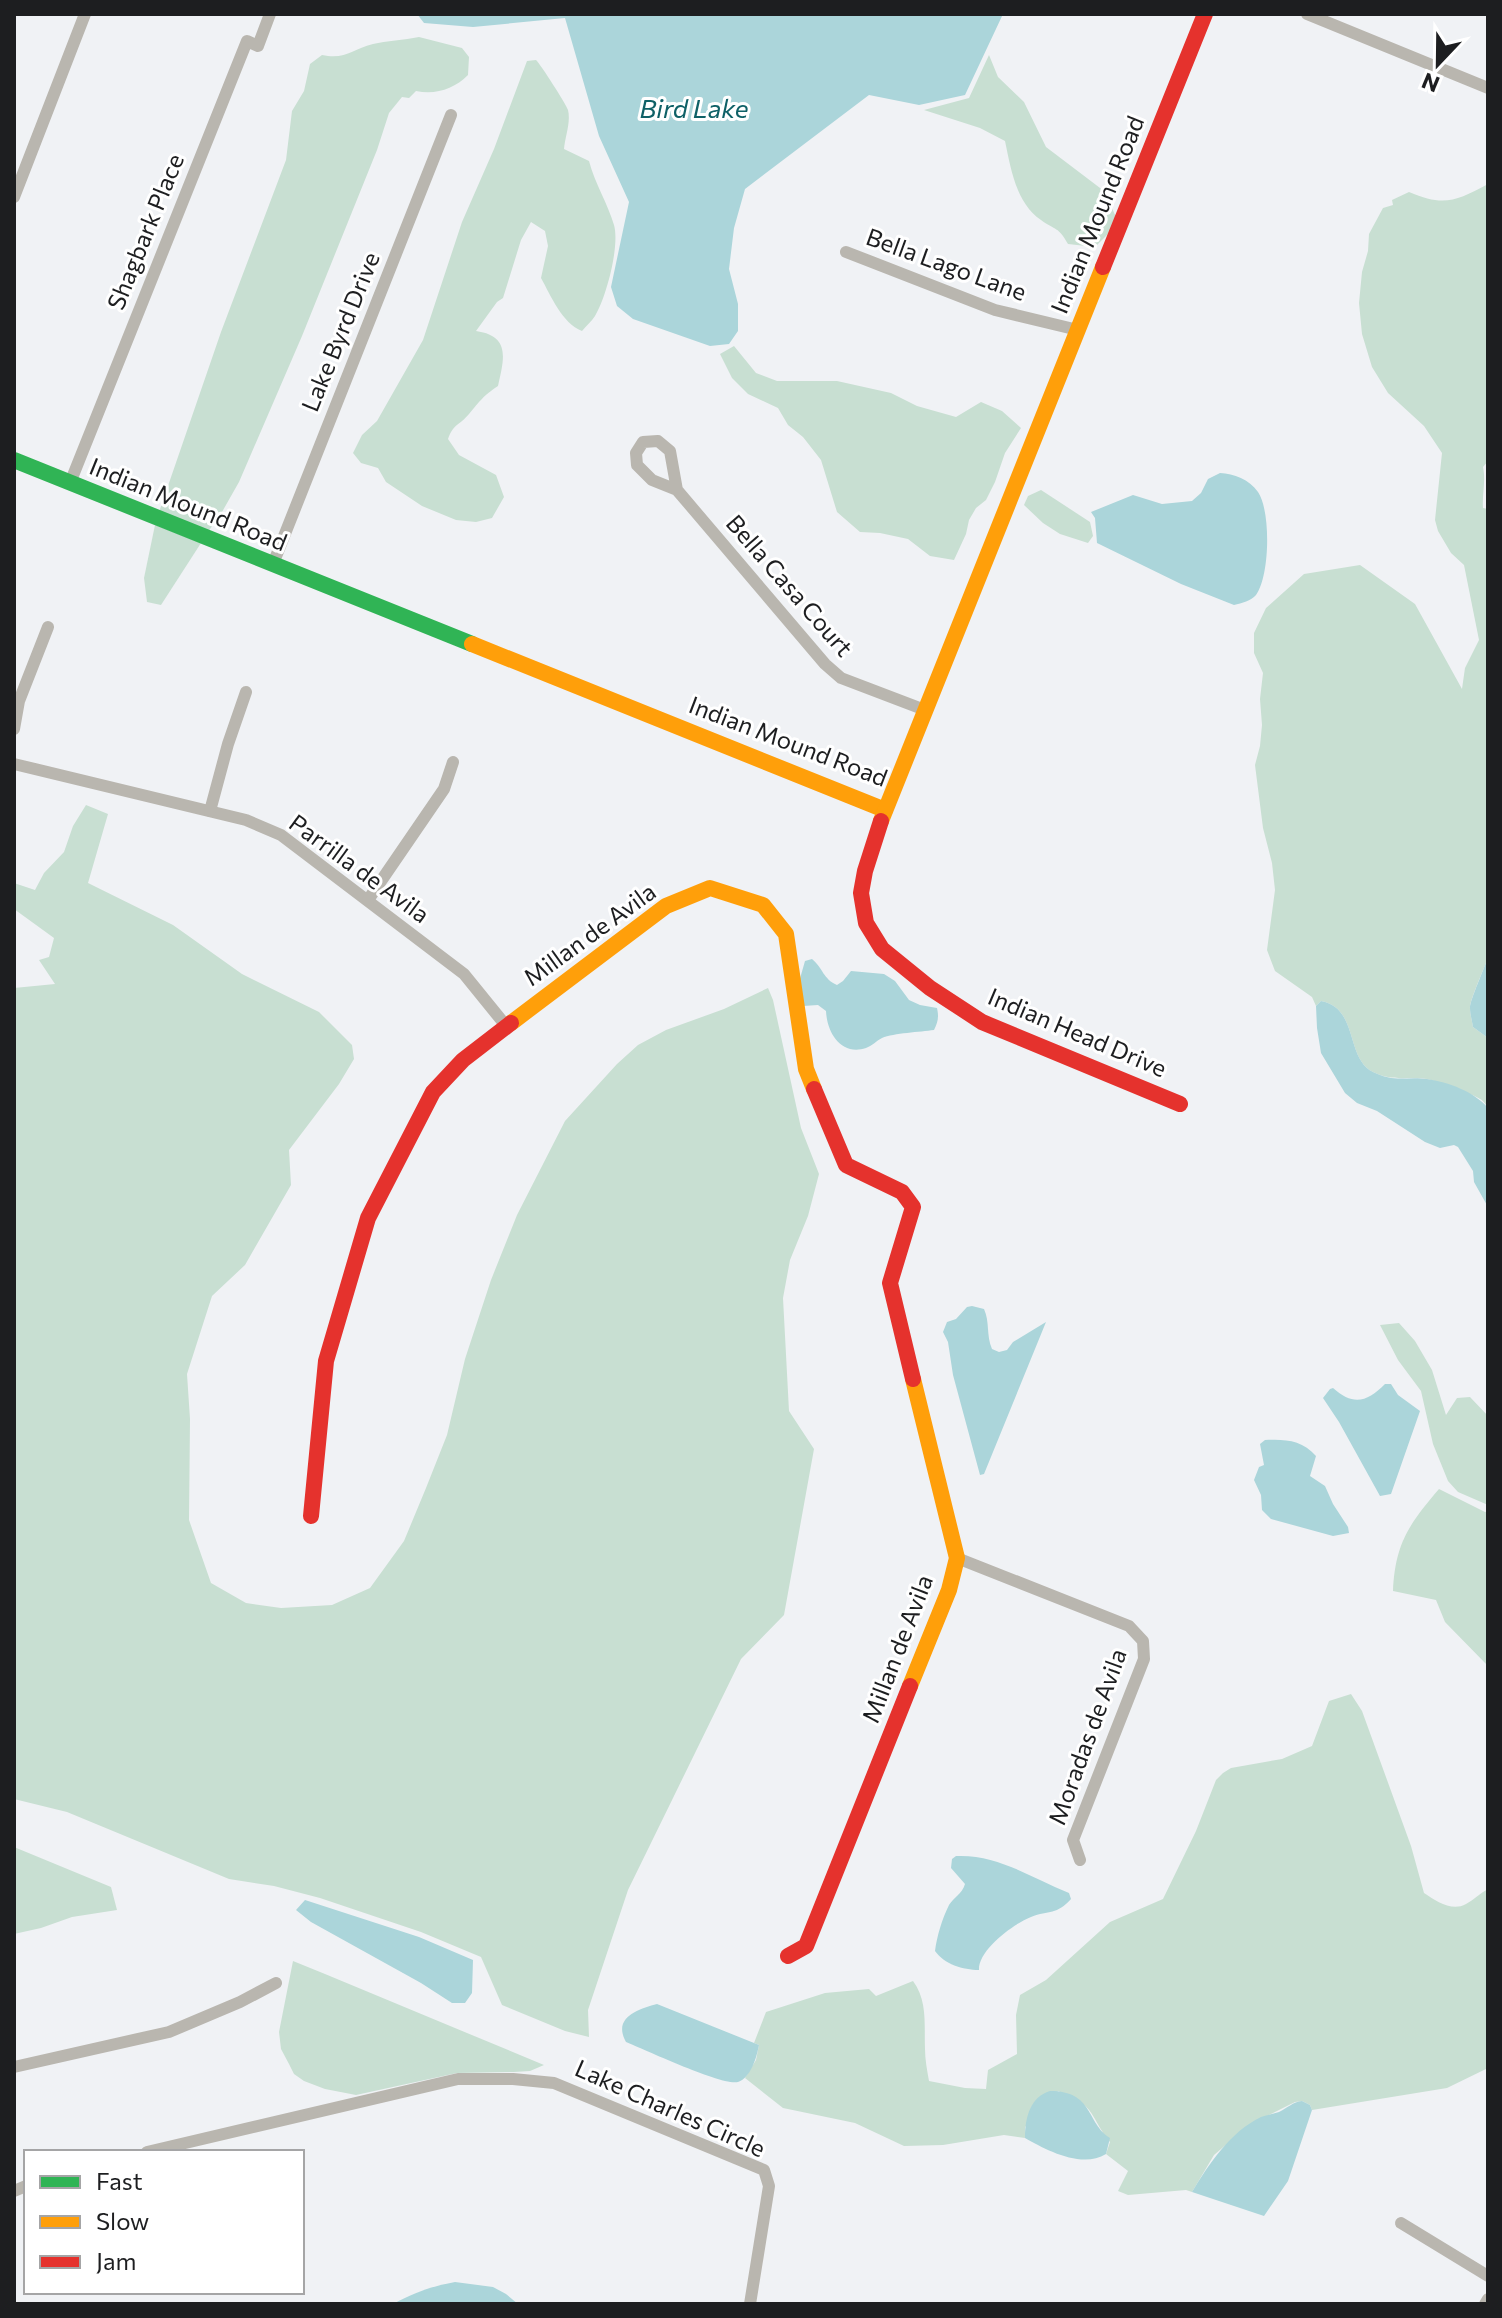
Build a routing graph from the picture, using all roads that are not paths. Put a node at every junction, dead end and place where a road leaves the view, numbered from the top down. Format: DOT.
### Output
graph roads {
  1 [pos="85,14"];
  2 [pos="270,14"];
  3 [pos="1205,14"];
  4 [pos="1307,14"];
  5 [pos="1488,88"];
  6 [pos="451,115"];
  7 [pos="14,197"];
  8 [pos="846,252"];
  9 [pos="1078,330"];
  10 [pos="14,460"];
  11 [pos="70,483"];
  12 [pos="677,490"];
  13 [pos="273,564"];
  14 [pos="48,627"];
  15 [pos="246,692"];
  16 [pos="925,710"];
  17 [pos="14,729"];
  18 [pos="453,762"];
  19 [pos="14,764"];
  20 [pos="885,810"];
  21 [pos="210,811"];
  22 [pos="368,900"];
  23 [pos="507,1027"];
  24 [pos="1180,1104"];
  25 [pos="311,1516"];
  26 [pos="957,1558"];
  27 [pos="1080,1860"];
  28 [pos="788,1956"];
  29 [pos="276,1983"];
  30 [pos="14,2067"];
  31 [pos="156,2150"];
  32 [pos="1401,2223"];
  33 [pos="1488,2276"];
  34 [pos="750,2304"];
  1 -- 7 [label="street"];
  2 -- 11 [label="street, Shagbark Place"];
  3 -- 9 [label="street, Indian Mound Road"];
  4 -- 5 [label="street"];
  6 -- 13 [label="street, Lake Byrd Drive"];
  8 -- 9 [label="street, Bella Lago Lane"];
  9 -- 16 [label="street, Indian Mound Road"];
  10 -- 11 [label="street, Indian Mound Road"];
  11 -- 13 [label="street, Indian Mound Road"];
  12 -- 16 [label="street, Bella Casa Court"];
  13 -- 20 [label="street, Indian Mound Road"];
  14 -- 17 [label="street"];
  15 -- 21 [label="street"];
  16 -- 20 [label="street, Indian Mound Road"];
  18 -- 22 [label="street"];
  19 -- 21 [label="street, Parrilla de Avila"];
  20 -- 24 [label="street, Indian Head Drive"];
  21 -- 22 [label="street, Parrilla de Avila"];
  22 -- 23 [label="street, Parrilla de Avila"];
  23 -- 25 [label="street, Millan de Avila"];
  23 -- 26 [label="street, Millan de Avila"];
  26 -- 27 [label="street, Moradas de Avila"];
  26 -- 28 [label="street, Millan de Avila"];
  29 -- 30 [label="street"];
  31 -- 34 [label="street, Lake Charles Circle"];
  32 -- 33 [label="street"];
}
